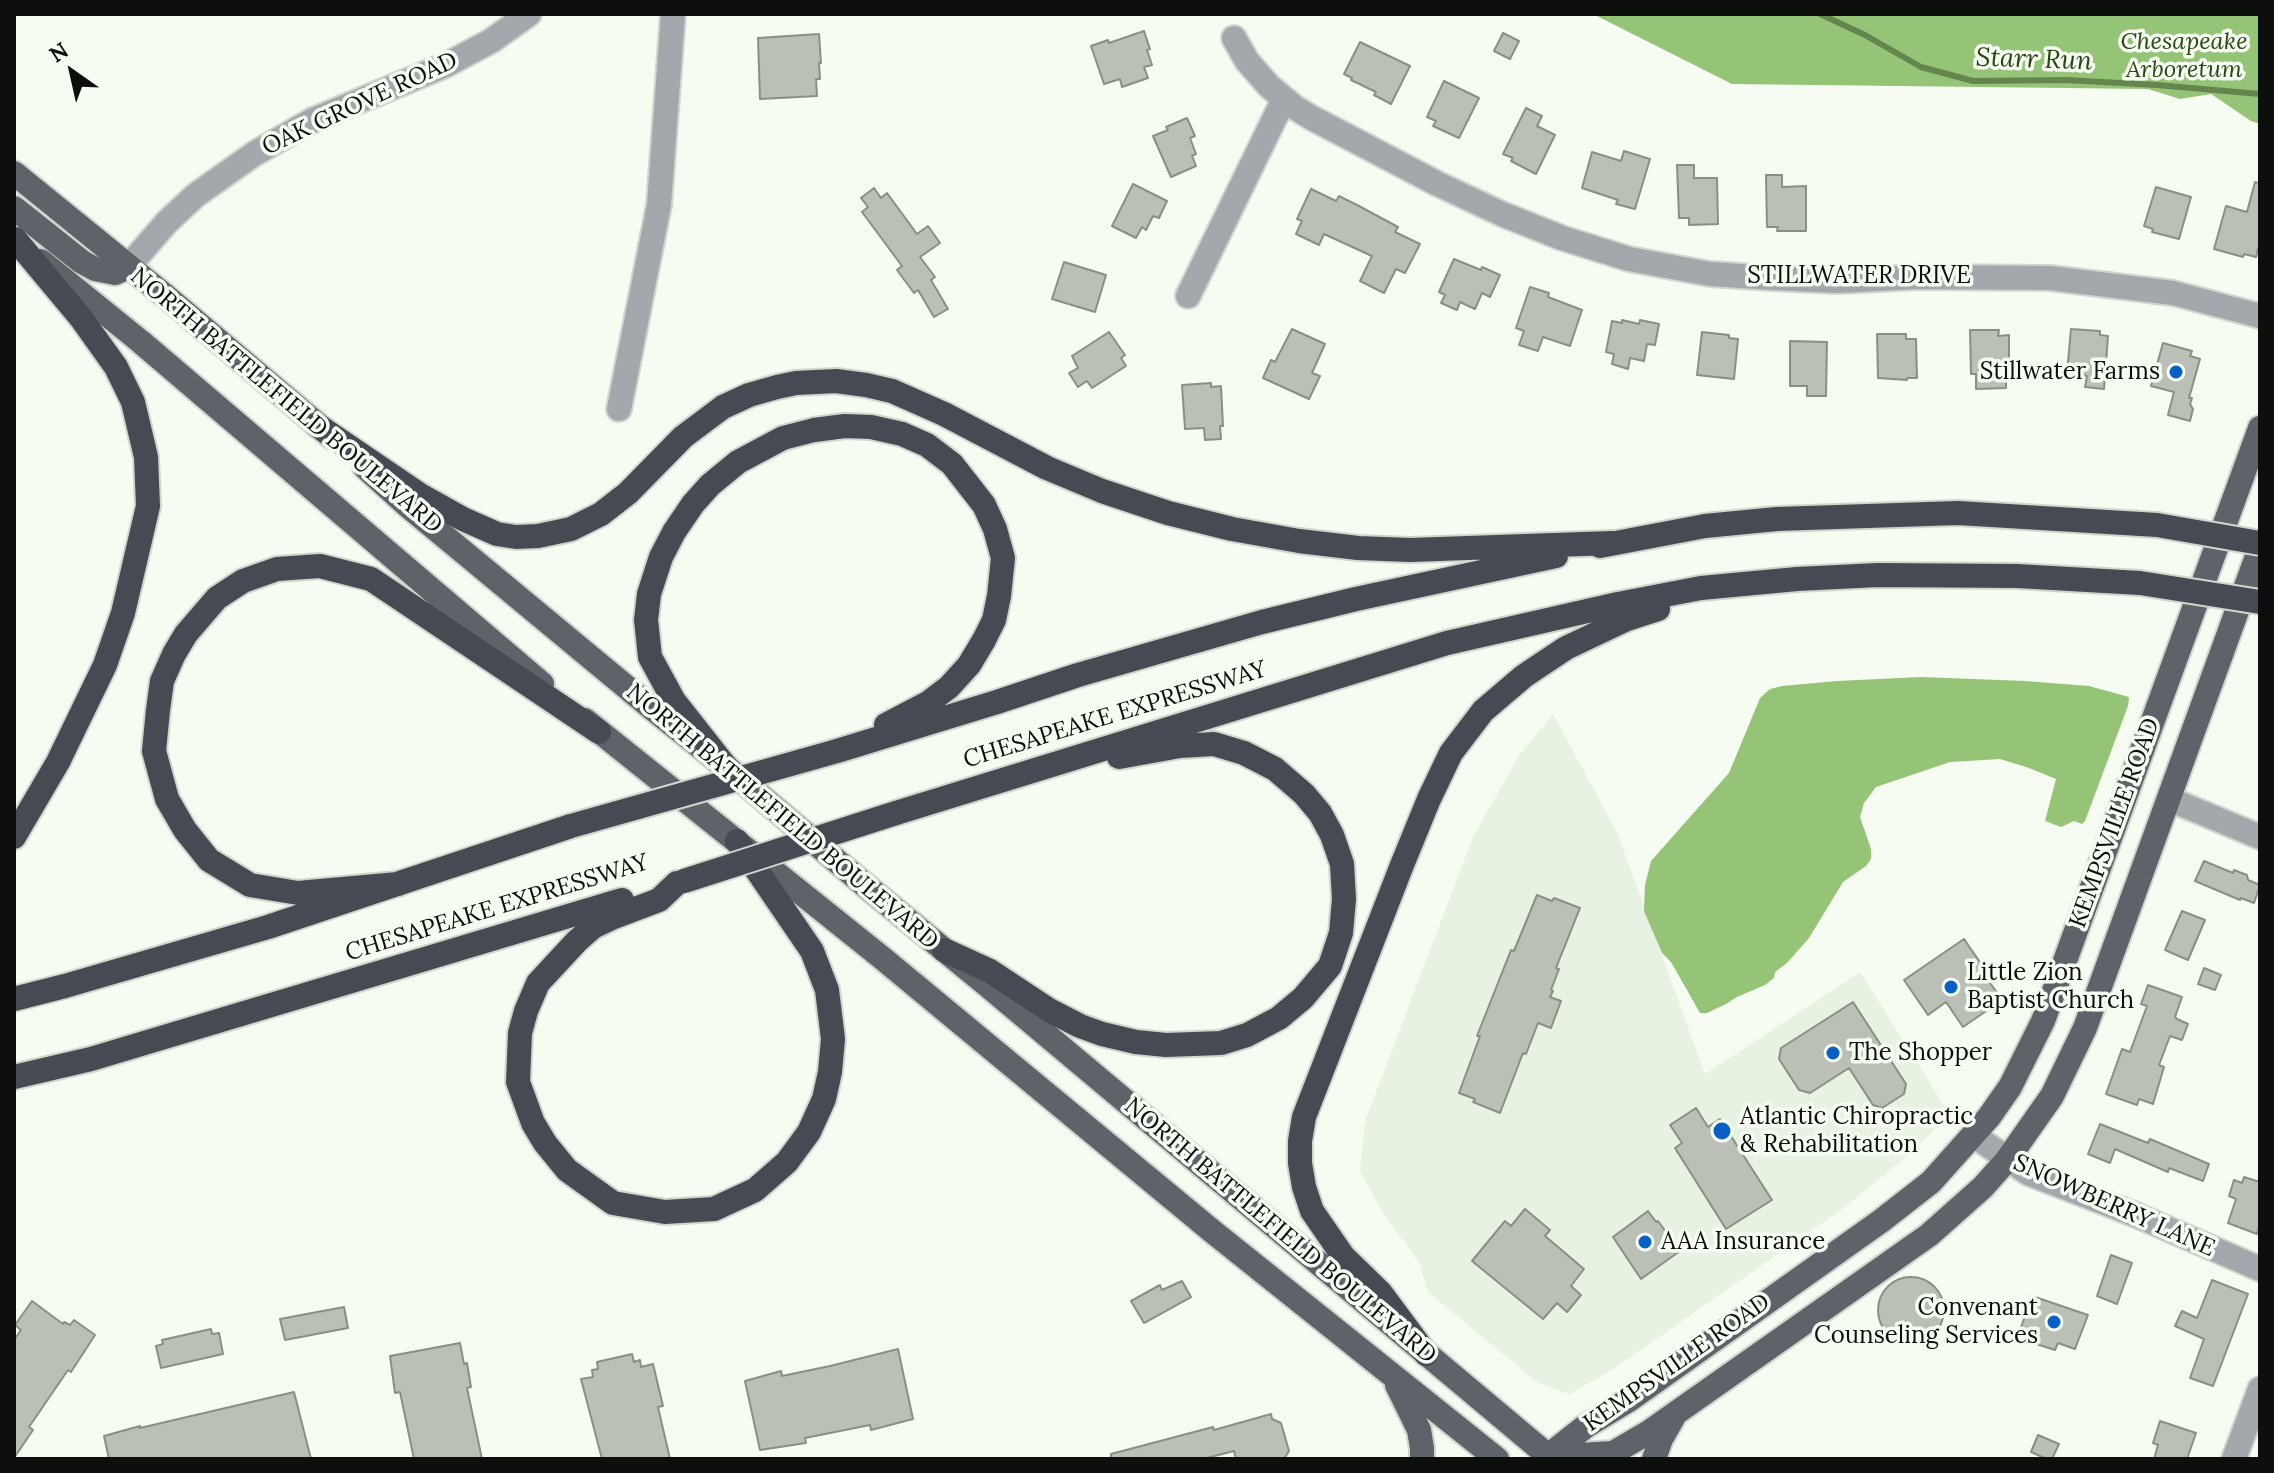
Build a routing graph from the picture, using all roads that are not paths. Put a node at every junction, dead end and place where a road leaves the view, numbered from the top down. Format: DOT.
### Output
graph roads {
  1 [pos="529,14"];
  2 [pos="673,14"];
  3 [pos="1234,38"];
  4 [pos="1284,99"];
  5 [pos="14,173"];
  6 [pos="14,208"];
  7 [pos="15,239"];
  8 [pos="128,267"];
  9 [pos="1188,296"];
  10 [pos="2260,316"];
  11 [pos="619,409"];
  12 [pos="317,425"];
  13 [pos="2260,428"];
  14 [pos="1612,543"];
  15 [pos="2260,546"];
  16 [pos="1731,585"];
  17 [pos="2260,602"];
  18 [pos="599,732"];
  19 [pos="837,751"];
  20 [pos="726,767"];
  21 [pos="1002,779"];
  22 [pos="2169,799"];
  23 [pos="14,837"];
  24 [pos="2260,837"];
  25 [pos="737,841"];
  26 [pos="681,882"];
  27 [pos="398,884"];
  28 [pos="944,950"];
  29 [pos="14,999"];
  30 [pos="14,1077"];
  31 [pos="1973,1135"];
  32 [pos="2007,1160"];
  33 [pos="2260,1269"];
  34 [pos="1426,1354"];
  35 [pos="1390,1373"];
  36 [pos="2260,1389"];
  37 [pos="1676,1413"];
  38 [pos="1546,1458"];
  39 [pos="1422,1459"];
  40 [pos="1497,1459"];
  41 [pos="1654,1459"];
  42 [pos="2234,1459"];
  1 -- 8 [label="street, OAK GROVE ROAD"];
  2 -- 11 [label="street"];
  3 -- 4 [label="street, STILLWATER DRIVE"];
  4 -- 9 [label="street"];
  4 -- 10 [label="street, STILLWATER DRIVE"];
  5 -- 8 [label="main road, NORTH BATTLEFIELD BOULEVARD"];
  6 -- 8 [label="main road"];
  7 -- 18 [label="main road, NORTH BATTLEFIELD BOULEVARD"];
  7 -- 23 [label="highway"];
  8 -- 12 [label="main road, NORTH BATTLEFIELD BOULEVARD"];
  12 -- 14 [label="highway"];
  12 -- 20 [label="main road, NORTH BATTLEFIELD BOULEVARD"];
  13 -- 31 [label="main road, KEMPSVILLE ROAD"];
  14 -- 15 [label="highway, CHESAPEAKE EXPRESSWAY, bridge"];
  14 -- 19 [label="highway, CHESAPEAKE EXPRESSWAY"];
  15 -- 22 [label="main road, KEMPSVILLE ROAD"];
  16 -- 17 [label="highway, CHESAPEAKE EXPRESSWAY, bridge"];
  16 -- 21 [label="highway, CHESAPEAKE EXPRESSWAY"];
  16 -- 34 [label="highway"];
  18 -- 25 [label="main road, NORTH BATTLEFIELD BOULEVARD"];
  18 -- 27 [label="highway"];
  19 -- 20 [label="highway"];
  19 -- 27 [label="highway, CHESAPEAKE EXPRESSWAY, bridge"];
  20 -- 28 [label="main road, NORTH BATTLEFIELD BOULEVARD"];
  21 -- 26 [label="highway, CHESAPEAKE EXPRESSWAY, bridge"];
  21 -- 28 [label="highway"];
  22 -- 24 [label="street"];
  22 -- 32 [label="main road, KEMPSVILLE ROAD"];
  25 -- 26 [label="highway"];
  25 -- 35 [label="main road, NORTH BATTLEFIELD BOULEVARD"];
  26 -- 30 [label="highway, CHESAPEAKE EXPRESSWAY"];
  27 -- 29 [label="highway, CHESAPEAKE EXPRESSWAY"];
  28 -- 34 [label="main road, NORTH BATTLEFIELD BOULEVARD"];
  31 -- 32 [label="street, SNOWBERRY LANE"];
  31 -- 38 [label="main road, KEMPSVILLE ROAD"];
  32 -- 33 [label="street, SNOWBERRY LANE"];
  32 -- 37 [label="main road, KEMPSVILLE ROAD"];
  34 -- 38 [label="main road, NORTH BATTLEFIELD BOULEVARD"];
  35 -- 39 [label="main road"];
  35 -- 40 [label="main road, NORTH BATTLEFIELD BOULEVARD"];
  36 -- 42 [label="street"];
  37 -- 38 [label="main road, KEMPSVILLE ROAD"];
  37 -- 41 [label="main road"];
}
